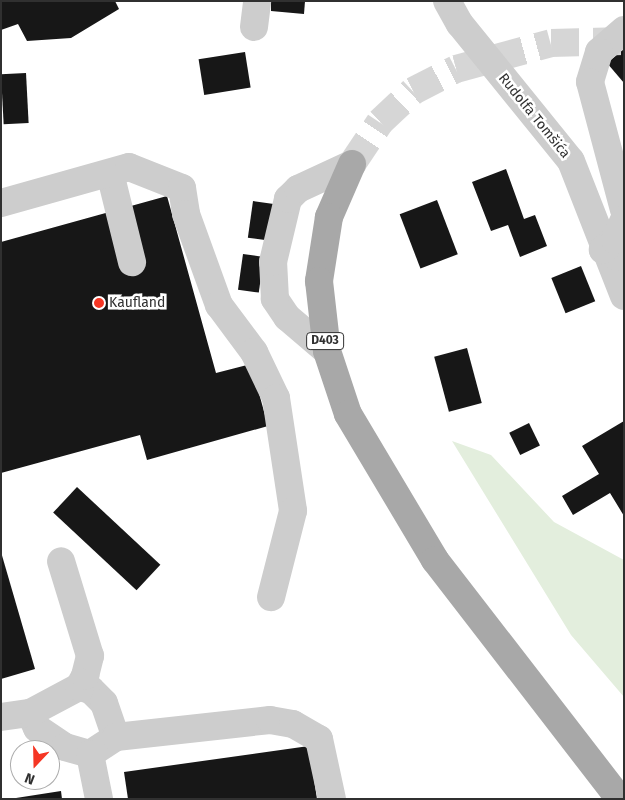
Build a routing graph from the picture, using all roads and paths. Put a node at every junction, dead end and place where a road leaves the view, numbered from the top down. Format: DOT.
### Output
graph roads {
  1 [pos="447,1"];
  2 [pos="624,30"];
  3 [pos="352,164"];
  4 [pos="110,173"];
  5 [pos="1,203"];
  6 [pos="624,210"];
  7 [pos="624,220"];
  8 [pos="613,255"];
  9 [pos="132,262"];
  10 [pos="624,296"];
  11 [pos="327,351"];
  12 [pos="61,561"];
  13 [pos="271,597"];
  14 [pos="79,687"];
  15 [pos="12,713"];
  16 [pos="116,738"];
  17 [pos="90,754"];
  18 [pos="99,799"];
  19 [pos="332,799"];
  20 [pos="620,799"];
  1 -- 8 [label="street, Rudolfa Tomšića"];
  2 -- 6 [label="street"];
  3 -- 11 [label="main road, D403"];
  3 -- 11 [label="street"];
  4 -- 5 [label="street"];
  4 -- 9 [label="street"];
  4 -- 13 [label="street"];
  7 -- 8 [label="street"];
  8 -- 10 [label="street, Rudolfa Tomšića"];
  11 -- 20 [label="main road, D403"];
  12 -- 14 [label="street"];
  14 -- 15 [label="street"];
  14 -- 16 [label="street"];
  15 -- 17 [label="street"];
  16 -- 17 [label="street"];
  16 -- 19 [label="street"];
  17 -- 18 [label="street"];
}
